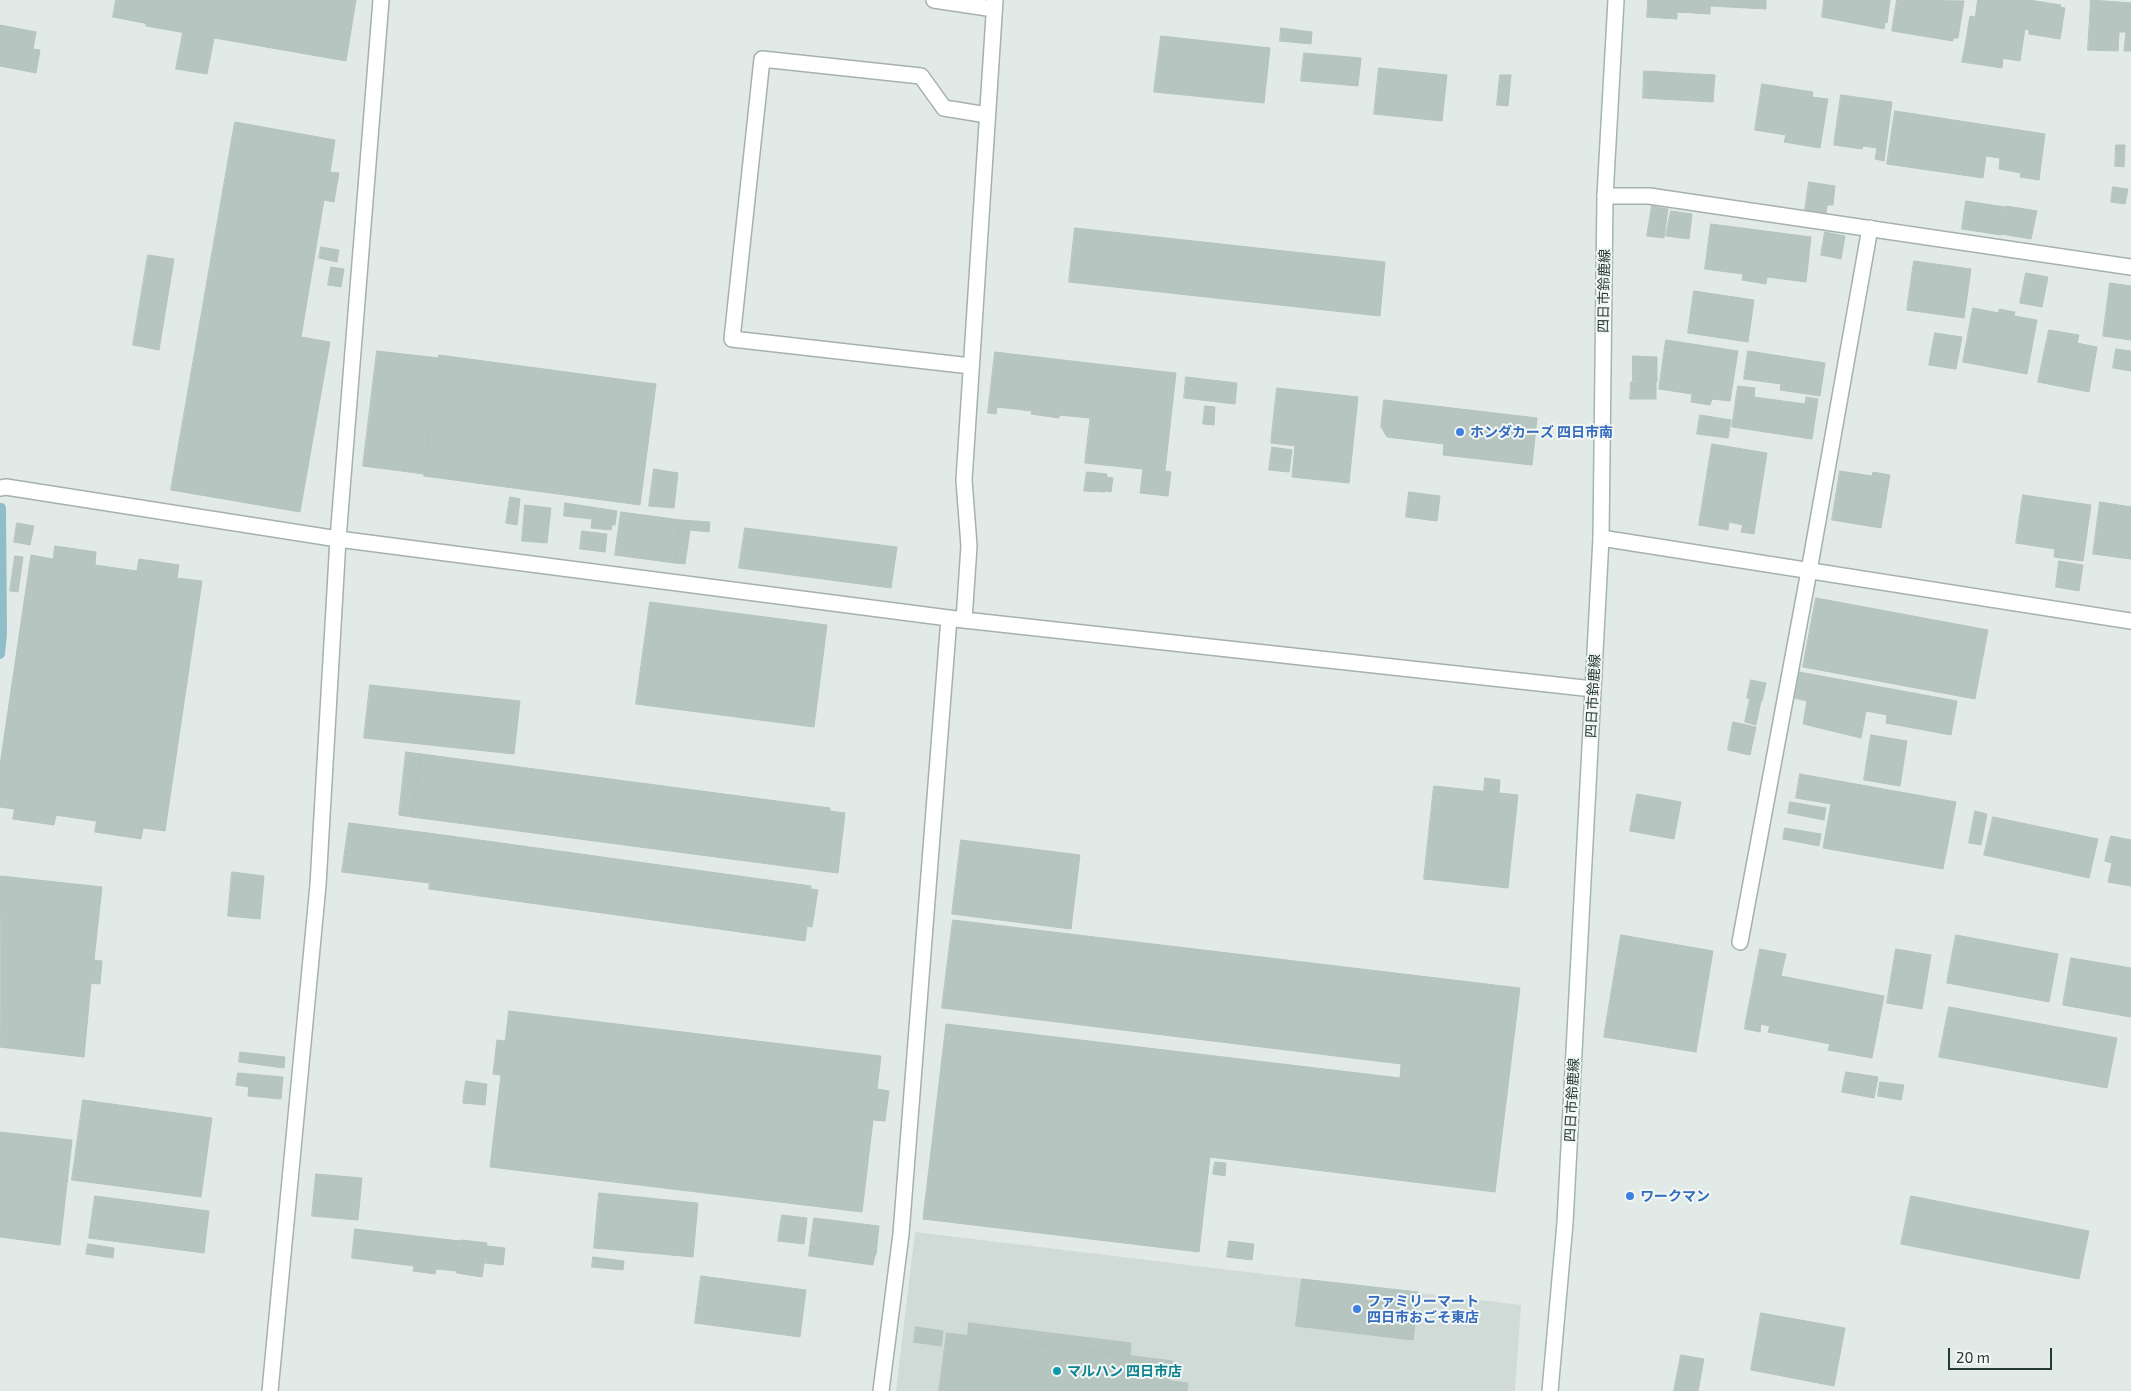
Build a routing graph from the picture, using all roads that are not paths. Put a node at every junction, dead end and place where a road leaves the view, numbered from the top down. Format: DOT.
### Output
graph roads {
  1 [pos="380,0"];
  2 [pos="934,0"];
  3 [pos="1616,0"];
  4 [pos="994,4"];
  5 [pos="987,115"];
  6 [pos="1605,196"];
  7 [pos="1870,228"];
  8 [pos="2131,267"];
  9 [pos="971,366"];
  10 [pos="0,488"];
  11 [pos="1601,538"];
  12 [pos="338,540"];
  13 [pos="1809,572"];
  14 [pos="957,618"];
  15 [pos="2131,621"];
  16 [pos="1594,689"];
  17 [pos="1740,942"];
  18 [pos="270,1391"];
  19 [pos="881,1391"];
  20 [pos="1550,1391"];
  1 -- 12 [label="street"];
  2 -- 4 [label="street"];
  3 -- 6 [label="street, 四日市鈴鹿線"];
  4 -- 5 [label="street"];
  5 -- 9 [label="street"];
  5 -- 9 [label="street"];
  6 -- 7 [label="street"];
  6 -- 11 [label="street, 四日市鈴鹿線"];
  7 -- 8 [label="street"];
  7 -- 13 [label="street"];
  9 -- 14 [label="street"];
  10 -- 12 [label="street"];
  11 -- 13 [label="street"];
  11 -- 16 [label="street, 四日市鈴鹿線"];
  12 -- 14 [label="street"];
  12 -- 18 [label="street"];
  13 -- 15 [label="street"];
  13 -- 17 [label="street"];
  14 -- 16 [label="street"];
  14 -- 19 [label="street"];
  16 -- 20 [label="street, 四日市鈴鹿線"];
}
